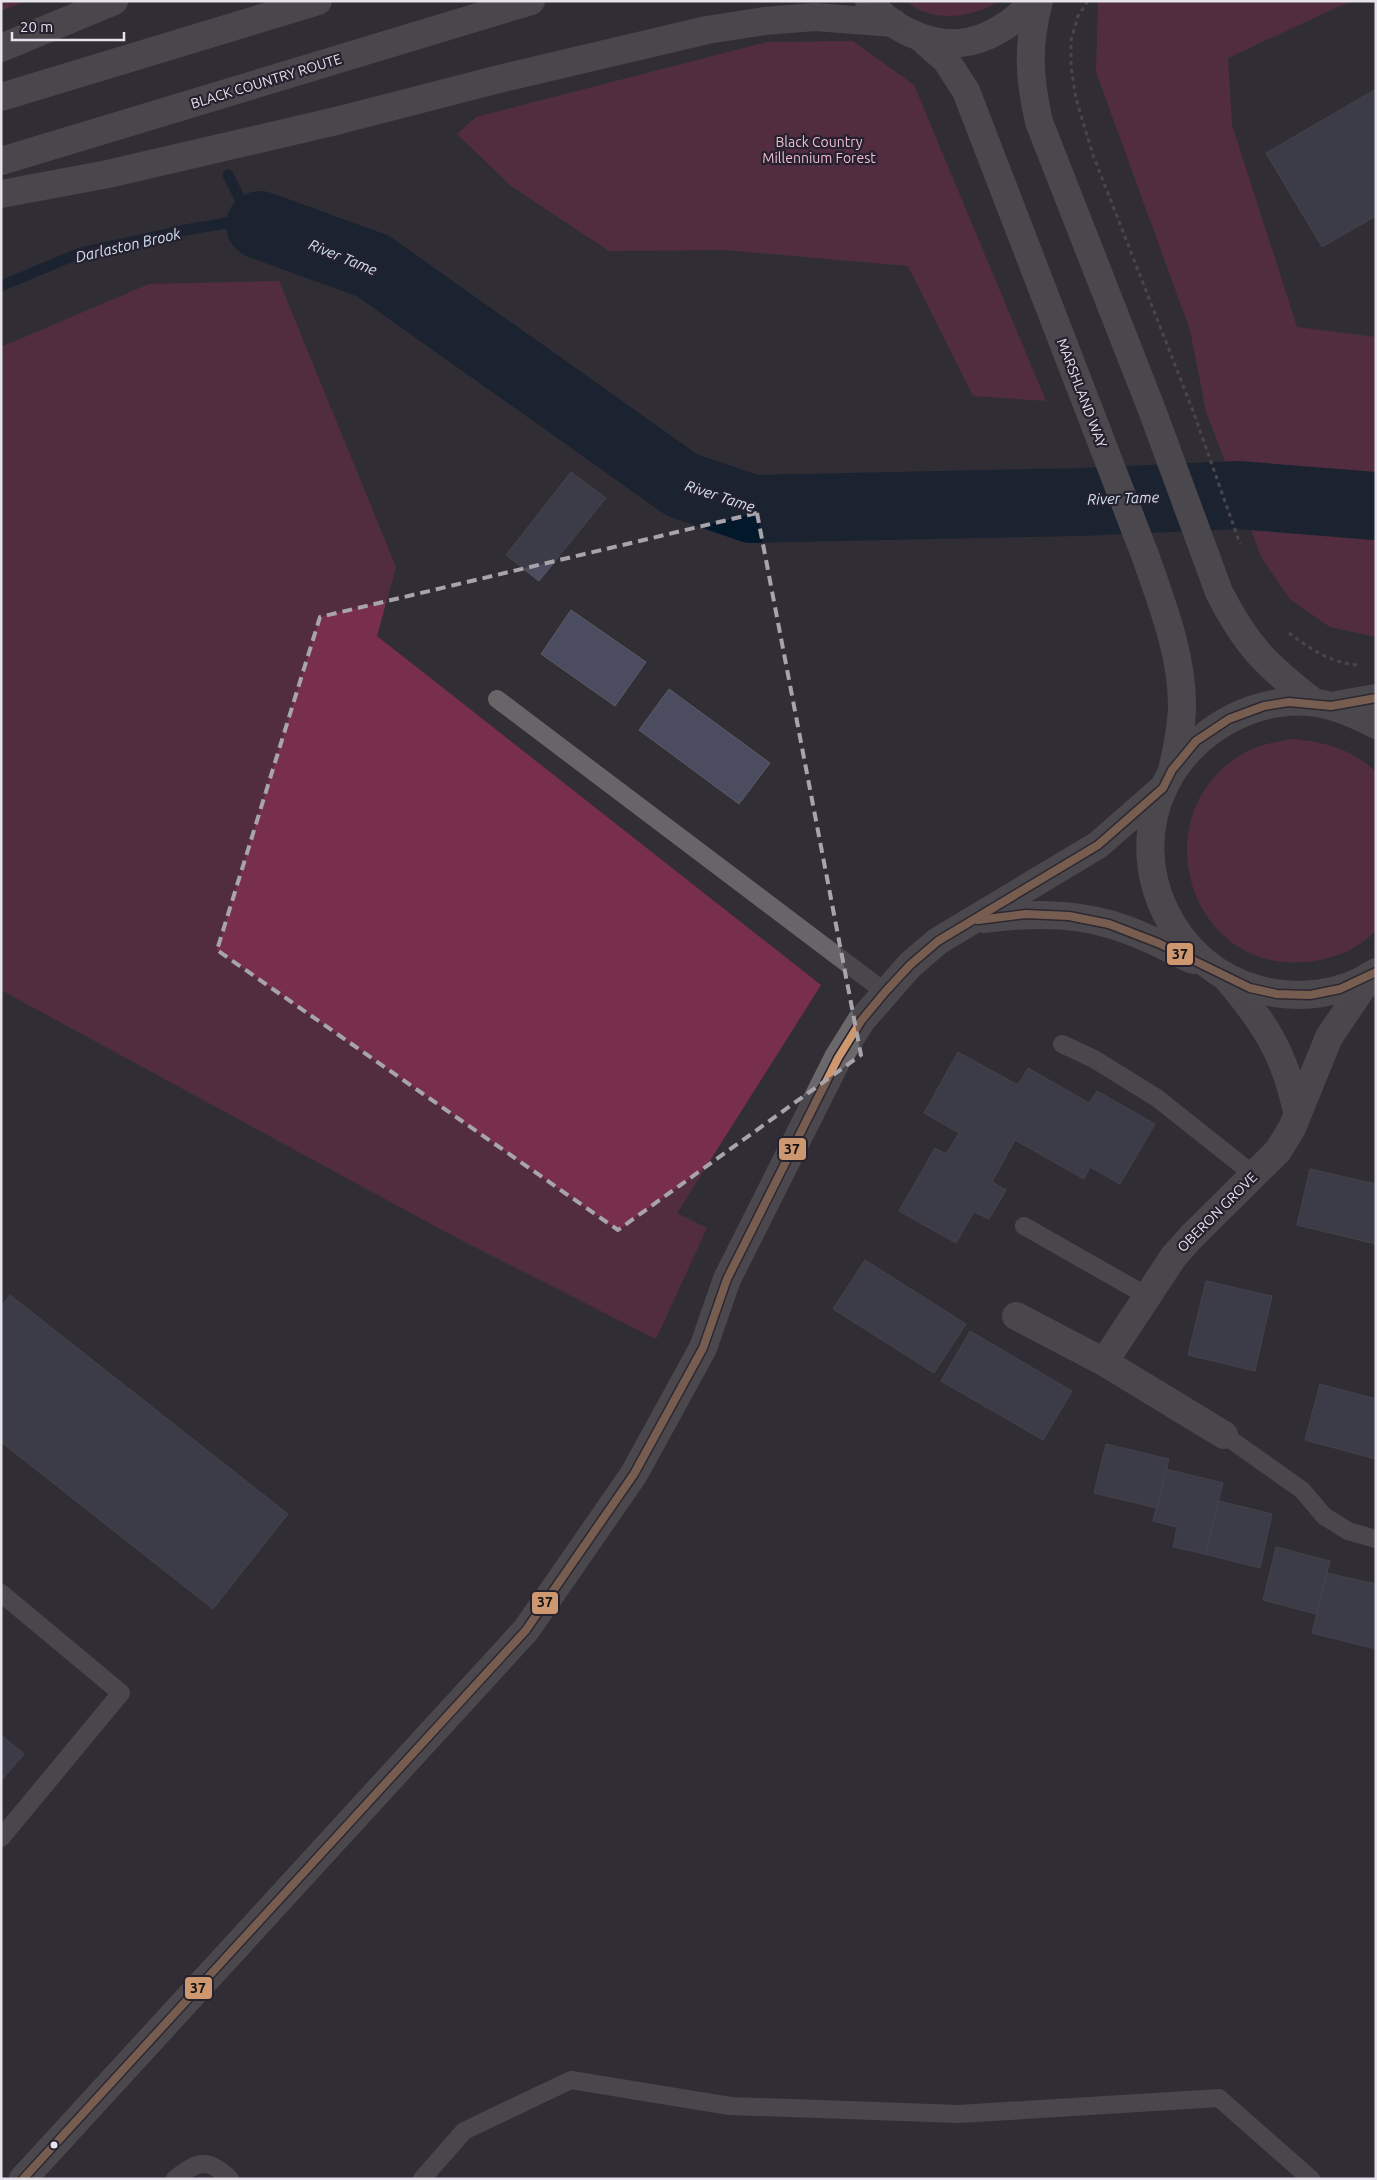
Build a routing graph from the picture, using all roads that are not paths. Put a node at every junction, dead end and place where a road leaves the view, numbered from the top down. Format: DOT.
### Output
graph roads {
  1 [pos="114,1"];
  2 [pos="318,1"];
  3 [pos="531,1"];
  4 [pos="869,1"];
  5 [pos="1032,1"];
  6 [pos="1038,1"];
  7 [pos="894,23"];
  8 [pos="920,37"];
  9 [pos="1,48"];
  10 [pos="1,97"];
  11 [pos="1,161"];
  12 [pos="1,194"];
  13 [pos="497,698"];
  14 [pos="1376,698"];
  15 [pos="1323,705"];
  16 [pos="1376,725"];
  17 [pos="1168,779"];
  18 [pos="973,920"];
  19 [pos="1373,974"];
  20 [pos="1222,975"];
  21 [pos="885,992"];
  22 [pos="1062,1044"];
  23 [pos="1297,1112"];
  24 [pos="1254,1175"];
  25 [pos="1024,1226"];
  26 [pos="1147,1296"];
  27 [pos="1016,1316"];
  28 [pos="1104,1362"];
  29 [pos="1224,1435"];
  30 [pos="1376,1539"];
  31 [pos="1,1593"];
  32 [pos="1,1838"];
  33 [pos="23,2179"];
  34 [pos="175,2179"];
  35 [pos="230,2179"];
  36 [pos="422,2179"];
  37 [pos="1312,2179"];
  1 -- 9 [label="highway"];
  2 -- 10 [label="highway"];
  3 -- 11 [label="highway, BLACK COUNTRY ROUTE"];
  4 -- 7 [label="street"];
  5 -- 8 [label="street"];
  6 -- 15 [label="street"];
  7 -- 8 [label="street"];
  7 -- 12 [label="highway"];
  8 -- 17 [label="street, MARSHLAND WAY"];
  13 -- 21 [label="lane"];
  14 -- 15 [label="street"];
  15 -- 16 [label="street"];
  15 -- 17 [label="street"];
  17 -- 18 [label="street"];
  17 -- 20 [label="street, MARSHLAND WAY"];
  18 -- 20 [label="street"];
  18 -- 21 [label="street"];
  19 -- 20 [label="street"];
  19 -- 23 [label="street, OBERON GROVE"];
  20 -- 23 [label="street"];
  21 -- 33 [label="street"];
  22 -- 24 [label="lane"];
  23 -- 24 [label="street, OBERON GROVE"];
  24 -- 26 [label="street, OBERON GROVE"];
  25 -- 26 [label="lane"];
  26 -- 28 [label="street, OBERON GROVE"];
  27 -- 28 [label="street"];
  28 -- 29 [label="street"];
  29 -- 30 [label="lane"];
  31 -- 32 [label="lane"];
  34 -- 35 [label="lane"];
  36 -- 37 [label="lane"];
}
